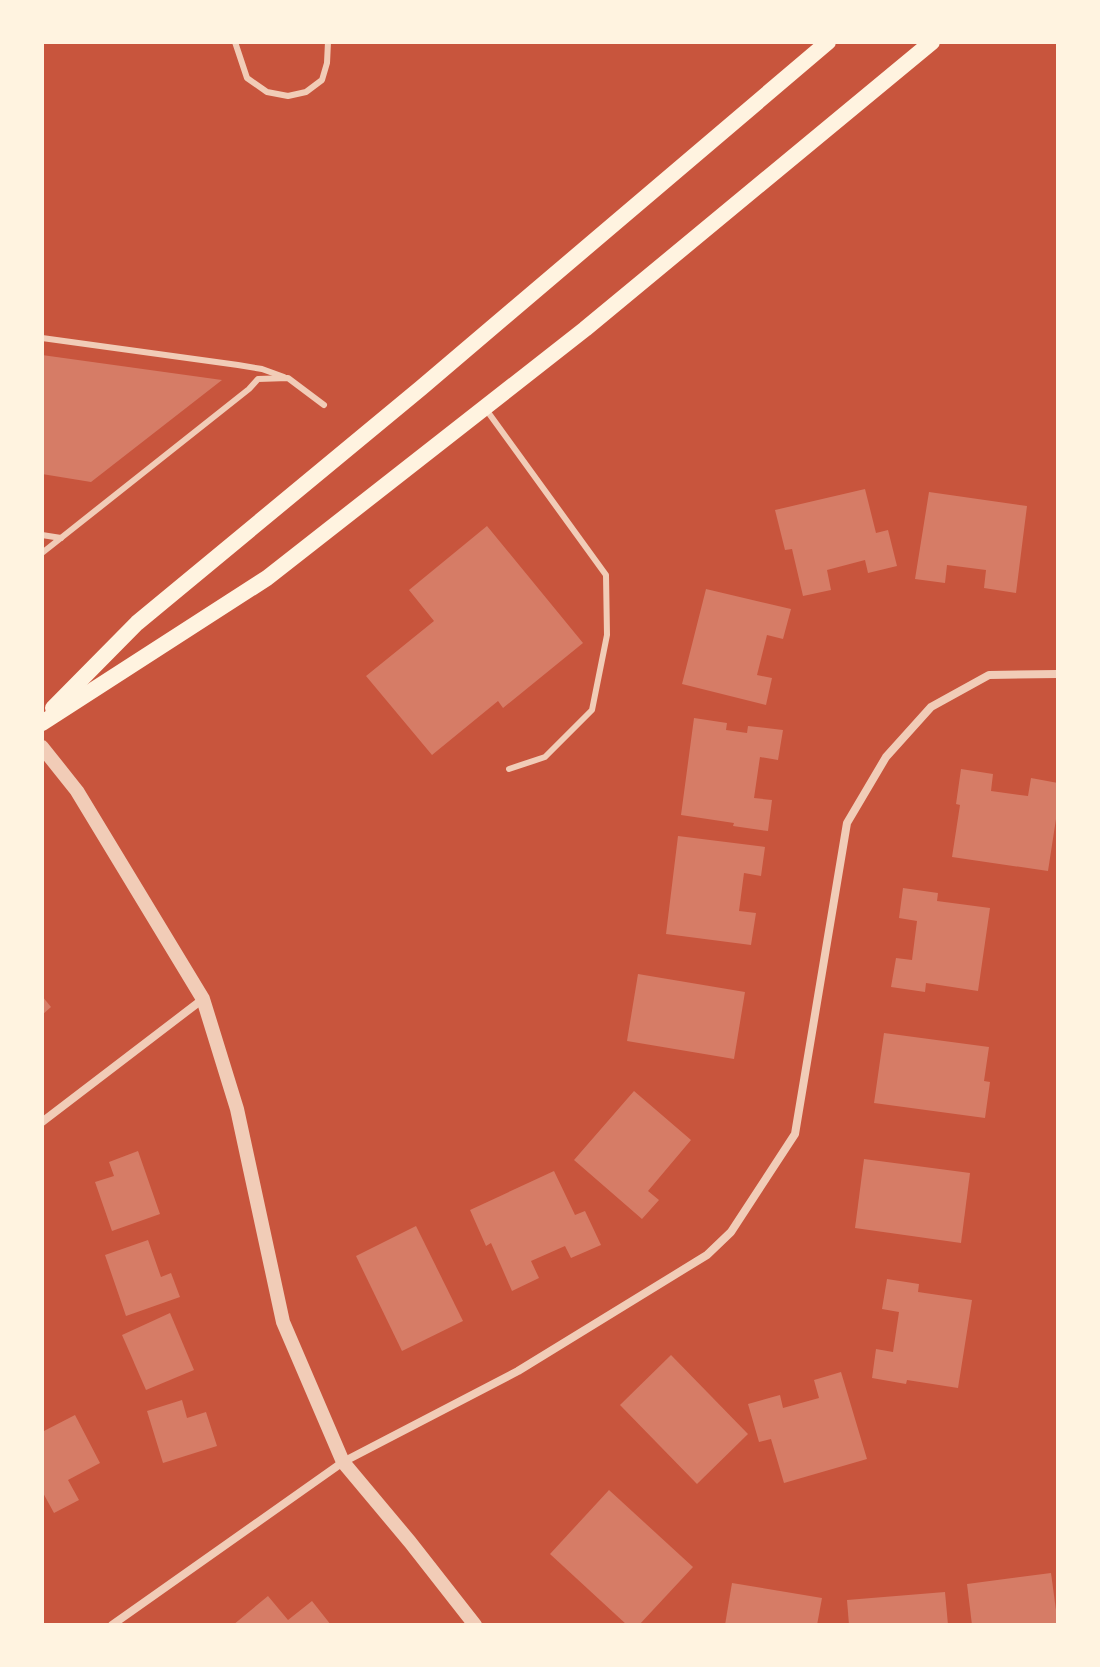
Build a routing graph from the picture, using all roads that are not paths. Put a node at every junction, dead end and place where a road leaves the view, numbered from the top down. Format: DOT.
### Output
graph roads {
  1 [pos="235,42"];
  2 [pos="328,42"];
  3 [pos="828,42"];
  4 [pos="932,42"];
  5 [pos="42,338"];
  6 [pos="288,378"];
  7 [pos="324,405"];
  8 [pos="485,408"];
  9 [pos="42,535"];
  10 [pos="61,538"];
  11 [pos="42,553"];
  12 [pos="1058,674"];
  13 [pos="42,721"];
  14 [pos="42,747"];
  15 [pos="509,769"];
  16 [pos="203,999"];
  17 [pos="42,1122"];
  18 [pos="343,1462"];
  19 [pos="112,1625"];
  20 [pos="475,1625"];
  1 -- 2 [label="lane"];
  3 -- 13 [label="main road"];
  4 -- 8 [label="main road"];
  5 -- 6 [label="lane"];
  6 -- 7 [label="lane"];
  6 -- 10 [label="lane"];
  8 -- 13 [label="main road"];
  8 -- 15 [label="lane"];
  9 -- 10 [label="lane"];
  10 -- 11 [label="lane"];
  12 -- 18 [label="street"];
  14 -- 16 [label="street"];
  16 -- 17 [label="street"];
  16 -- 18 [label="street"];
  18 -- 19 [label="street"];
  18 -- 20 [label="street"];
}
